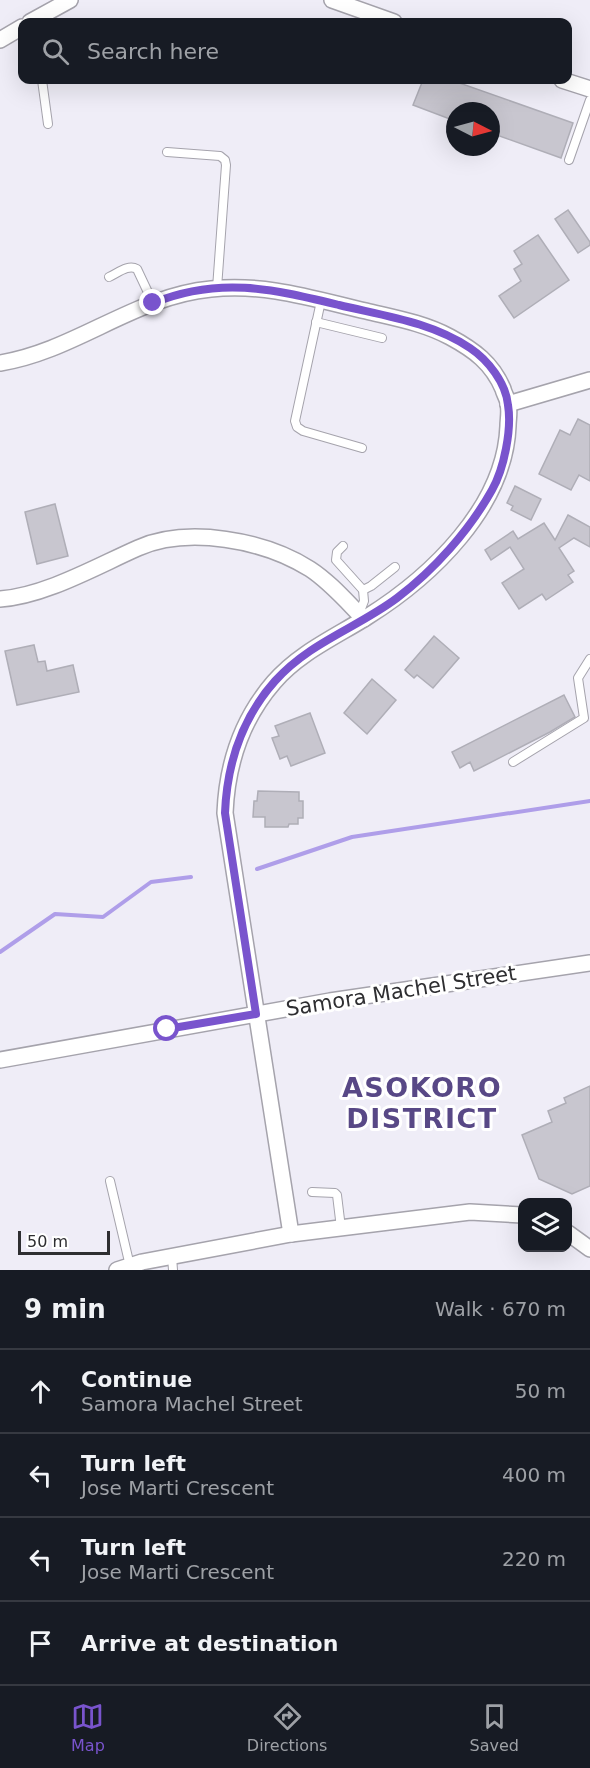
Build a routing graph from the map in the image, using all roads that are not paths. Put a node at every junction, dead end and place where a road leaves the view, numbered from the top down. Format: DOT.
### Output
graph roads {
  1 [pos="70,0"];
  2 [pos="332,0"];
  3 [pos="38,18"];
  4 [pos="383,18"];
  5 [pos="18,29"];
  6 [pos="0,40"];
  7 [pos="572,83"];
  8 [pos="43,84"];
  9 [pos="590,89"];
  10 [pos="590,100"];
  11 [pos="48,124"];
  12 [pos="167,152"];
  13 [pos="569,160"];
  14 [pos="109,278"];
  15 [pos="217,288"];
  16 [pos="321,300"];
  17 [pos="153,303"];
  18 [pos="316,322"];
  19 [pos="382,338"];
  20 [pos="0,363"];
  21 [pos="590,380"];
  22 [pos="508,404"];
  23 [pos="362,448"];
  24 [pos="343,546"];
  25 [pos="395,567"];
  26 [pos="363,590"];
  27 [pos="0,599"];
  28 [pos="362,617"];
  29 [pos="590,659"];
  30 [pos="587,719"];
  31 [pos="513,762"];
  32 [pos="590,963"];
  33 [pos="256,1014"];
  34 [pos="0,1060"];
  35 [pos="110,1182"];
  36 [pos="312,1192"];
  37 [pos="518,1215"];
  38 [pos="341,1228"];
  39 [pos="291,1234"];
  40 [pos="572,1236"];
  41 [pos="590,1249"];
  42 [pos="172,1263"];
  43 [pos="124,1268"];
  1 -- 3 [label="street"];
  2 -- 4 [label="street"];
  5 -- 6 [label="street"];
  7 -- 9 [label="street"];
  8 -- 11 [label="lane"];
  10 -- 13 [label="lane"];
  12 -- 15 [label="lane"];
  14 -- 17 [label="lane"];
  15 -- 16 [label="street"];
  15 -- 17 [label="street"];
  16 -- 18 [label="lane"];
  16 -- 22 [label="street"];
  17 -- 20 [label="street"];
  18 -- 19 [label="lane"];
  18 -- 23 [label="lane"];
  21 -- 22 [label="street"];
  22 -- 28 [label="street"];
  24 -- 26 [label="lane"];
  25 -- 26 [label="lane"];
  26 -- 28 [label="lane"];
  27 -- 28 [label="street"];
  28 -- 33 [label="street"];
  29 -- 30 [label="lane"];
  30 -- 31 [label="lane"];
  32 -- 33 [label="street, Samora Machel Street"];
  33 -- 34 [label="street, Samora Machel Street"];
  33 -- 39 [label="street"];
  35 -- 43 [label="lane"];
  36 -- 38 [label="lane"];
  37 -- 38 [label="street"];
  38 -- 39 [label="street"];
  39 -- 42 [label="street"];
  40 -- 41 [label="street"];
  42 -- 43 [label="street"];
}
